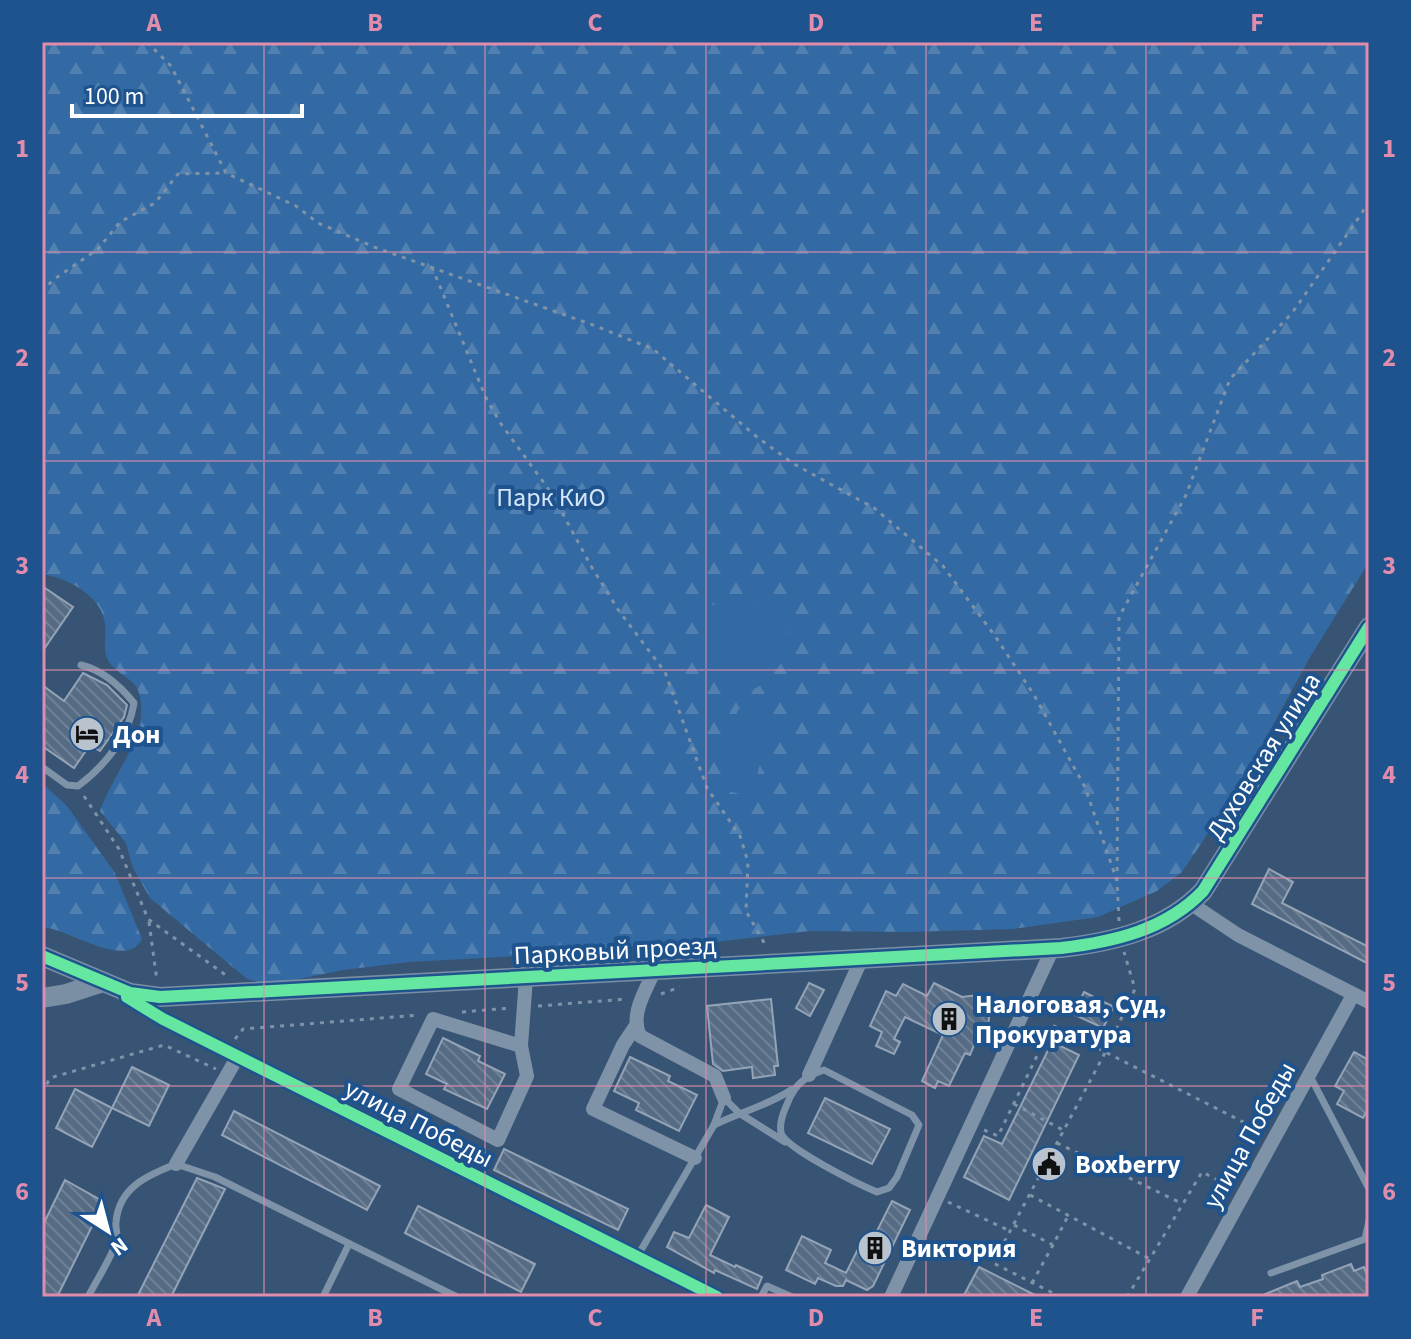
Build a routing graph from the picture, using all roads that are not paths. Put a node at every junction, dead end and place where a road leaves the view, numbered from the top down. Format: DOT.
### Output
graph roads {
  1 [pos="1369,627"];
  2 [pos="81,665"];
  3 [pos="42,767"];
  4 [pos="1190,903"];
  5 [pos="1053,948"];
  6 [pos="42,956"];
  7 [pos="862,958"];
  8 [pos="655,969"];
  9 [pos="526,978"];
  10 [pos="103,982"];
  11 [pos="1353,995"];
  12 [pos="42,998"];
  13 [pos="1369,1002"];
  14 [pos="635,1027"];
  15 [pos="521,1046"];
  16 [pos="238,1056"];
  17 [pos="809,1075"];
  18 [pos="1310,1076"];
  19 [pos="793,1089"];
  20 [pos="724,1098"];
  21 [pos="739,1113"];
  22 [pos="714,1125"];
  23 [pos="790,1145"];
  24 [pos="695,1158"];
  25 [pos="176,1164"];
  26 [pos="1369,1189"];
  27 [pos="1369,1221"];
  28 [pos="349,1244"];
  29 [pos="637,1257"];
  30 [pos="1271,1273"];
  31 [pos="88,1297"];
  32 [pos="323,1297"];
  33 [pos="457,1297"];
  34 [pos="717,1297"];
  35 [pos="761,1297"];
  36 [pos="792,1297"];
  37 [pos="891,1297"];
  38 [pos="1187,1297"];
  1 -- 4 [label="street, Духовская улица"];
  2 -- 3 [label="lane"];
  4 -- 5 [label="street, Парковый проезд"];
  4 -- 11 [label="street"];
  5 -- 7 [label="street, Парковый проезд"];
  5 -- 37 [label="street"];
  6 -- 10 [label="street, Парковый проезд"];
  7 -- 8 [label="street, Парковый проезд"];
  7 -- 17 [label="street"];
  8 -- 9 [label="street, Парковый проезд"];
  8 -- 14 [label="street"];
  9 -- 10 [label="street, Парковый проезд"];
  9 -- 15 [label="street"];
  10 -- 12 [label="street"];
  10 -- 16 [label="street, улица Победы"];
  11 -- 13 [label="street"];
  11 -- 18 [label="street, улица Победы"];
  14 -- 20 [label="street"];
  14 -- 24 [label="street"];
  15 -- 15 [label="street"];
  16 -- 25 [label="street"];
  16 -- 29 [label="street, улица Победы"];
  17 -- 19 [label="lane"];
  17 -- 23 [label="lane"];
  18 -- 26 [label="lane"];
  18 -- 38 [label="street, улица Победы"];
  19 -- 21 [label="lane"];
  19 -- 23 [label="lane"];
  20 -- 21 [label="lane"];
  20 -- 22 [label="lane"];
  21 -- 22 [label="lane"];
  21 -- 23 [label="lane"];
  22 -- 24 [label="lane"];
  24 -- 29 [label="lane"];
  25 -- 28 [label="lane"];
  25 -- 31 [label="lane"];
  27 -- 30 [label="lane"];
  28 -- 32 [label="lane"];
  28 -- 33 [label="lane"];
  29 -- 34 [label="street, улица Победы"];
  35 -- 36 [label="lane"];
}
